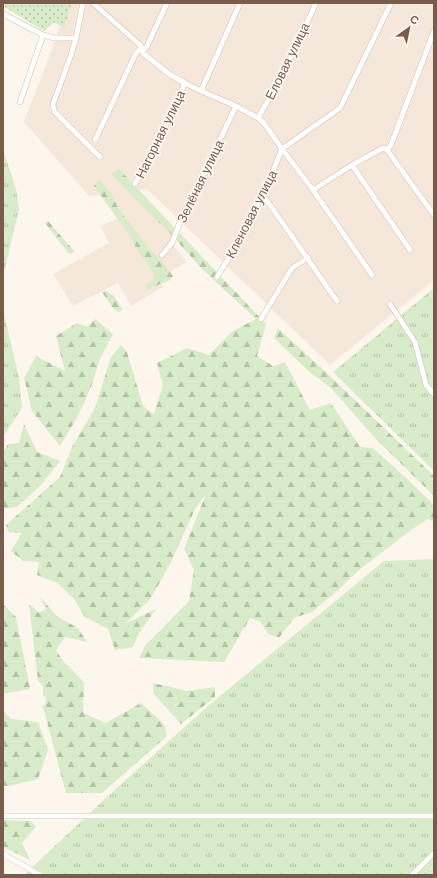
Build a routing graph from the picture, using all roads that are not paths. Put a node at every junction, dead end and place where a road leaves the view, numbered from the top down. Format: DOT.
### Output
graph roads {
  1 [pos="83,3"];
  2 [pos="93,3"];
  3 [pos="167,3"];
  4 [pos="240,3"];
  5 [pos="316,3"];
  6 [pos="391,3"];
  7 [pos="3,14"];
  8 [pos="434,31"];
  9 [pos="43,35"];
  10 [pos="76,38"];
  11 [pos="142,49"];
  12 [pos="185,83"];
  13 [pos="201,91"];
  14 [pos="20,102"];
  15 [pos="236,106"];
  16 [pos="258,118"];
  17 [pos="95,140"];
  18 [pos="282,149"];
  19 [pos="387,150"];
  20 [pos="100,156"];
  21 [pos="352,165"];
  22 [pos="135,184"];
  23 [pos="313,190"];
  24 [pos="263,195"];
  25 [pos="434,215"];
  26 [pos="410,250"];
  27 [pos="162,255"];
  28 [pos="308,258"];
  29 [pos="372,275"];
  30 [pos="217,278"];
  31 [pos="337,301"];
  32 [pos="390,304"];
  33 [pos="261,320"];
  34 [pos="434,394"];
  35 [pos="3,816"];
  36 [pos="434,816"];
  37 [pos="434,853"];
  38 [pos="3,854"];
  39 [pos="40,875"];
  40 [pos="412,875"];
  1 -- 10 [label="street"];
  2 -- 11 [label="street"];
  3 -- 11 [label="street"];
  4 -- 13 [label="street"];
  5 -- 16 [label="street, Еловая улица"];
  6 -- 18 [label="street"];
  7 -- 9 [label="street"];
  8 -- 19 [label="street"];
  9 -- 10 [label="street"];
  9 -- 14 [label="street"];
  10 -- 20 [label="street"];
  11 -- 12 [label="street"];
  11 -- 17 [label="street"];
  12 -- 13 [label="street"];
  12 -- 22 [label="street, Нагорная улица"];
  13 -- 15 [label="street"];
  15 -- 16 [label="street"];
  15 -- 27 [label="street, Зелёная улица"];
  16 -- 18 [label="street"];
  18 -- 23 [label="street"];
  18 -- 24 [label="street, Кленовая улица"];
  19 -- 21 [label="street"];
  19 -- 25 [label="street"];
  21 -- 23 [label="street"];
  21 -- 26 [label="street"];
  23 -- 29 [label="street"];
  24 -- 28 [label="street"];
  24 -- 30 [label="street, Кленовая улица"];
  28 -- 31 [label="street"];
  28 -- 33 [label="street"];
  32 -- 34 [label="street"];
  35 -- 36 [label="street"];
  37 -- 40 [label="street"];
  38 -- 39 [label="street"];
}
